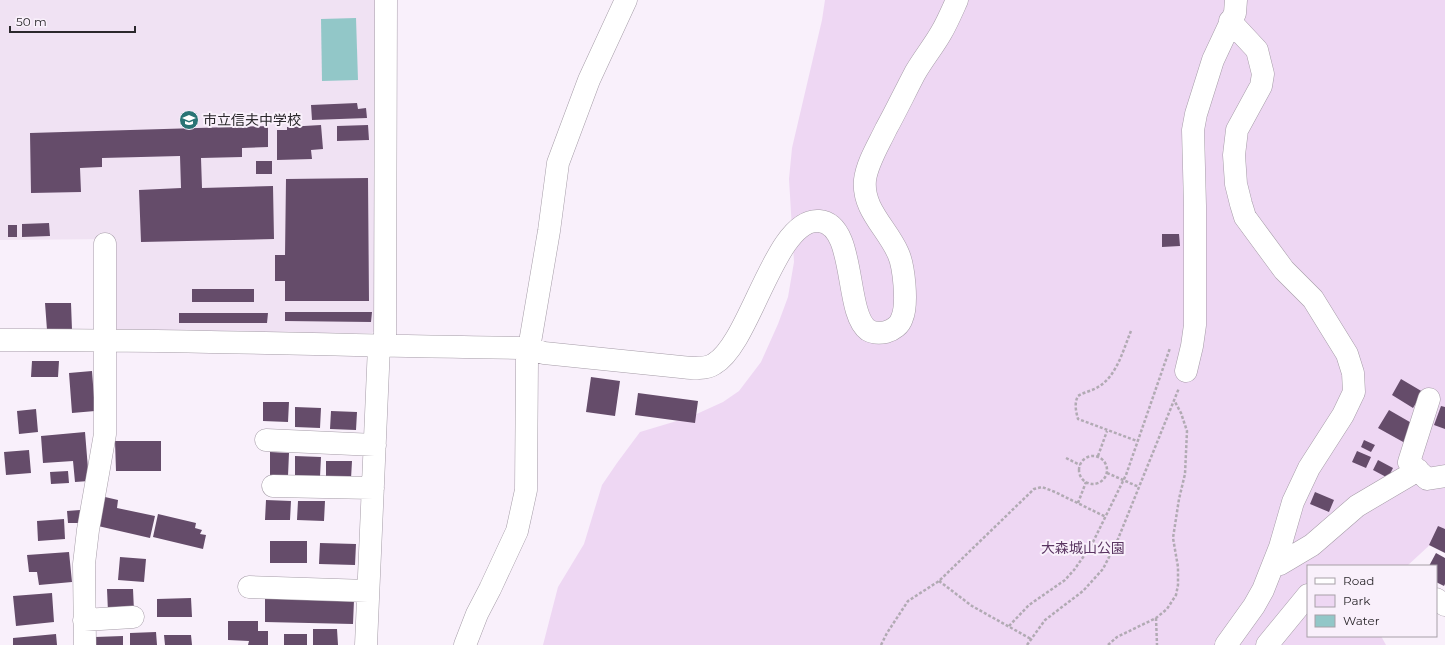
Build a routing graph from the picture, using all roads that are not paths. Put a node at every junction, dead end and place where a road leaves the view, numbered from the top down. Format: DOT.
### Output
graph roads {
  1 [pos="386,0"];
  2 [pos="626,0"];
  3 [pos="957,0"];
  4 [pos="1236,0"];
  5 [pos="1230,21"];
  6 [pos="105,244"];
  7 [pos="104,339"];
  8 [pos="0,340"];
  9 [pos="382,346"];
  10 [pos="529,348"];
  11 [pos="1186,371"];
  12 [pos="1429,398"];
  13 [pos="266,440"];
  14 [pos="375,445"];
  15 [pos="1418,470"];
  16 [pos="1445,476"];
  17 [pos="273,486"];
  18 [pos="373,488"];
  19 [pos="1272,565"];
  20 [pos="249,587"];
  21 [pos="368,591"];
  22 [pos="1307,595"];
  23 [pos="133,617"];
  24 [pos="84,620"];
  25 [pos="85,645"];
  26 [pos="366,645"];
  27 [pos="464,645"];
  28 [pos="1226,645"];
  29 [pos="1267,645"];
  1 -- 9 [label="street"];
  2 -- 10 [label="street"];
  3 -- 10 [label="street"];
  4 -- 5 [label="street"];
  5 -- 11 [label="street"];
  5 -- 19 [label="street"];
  6 -- 7 [label="street"];
  7 -- 8 [label="street"];
  7 -- 9 [label="street"];
  7 -- 24 [label="street"];
  9 -- 10 [label="street"];
  9 -- 14 [label="street"];
  10 -- 27 [label="street"];
  12 -- 15 [label="street"];
  13 -- 14 [label="street"];
  14 -- 18 [label="street"];
  15 -- 16 [label="street"];
  15 -- 19 [label="street"];
  17 -- 18 [label="street"];
  18 -- 21 [label="street"];
  19 -- 28 [label="street"];
  20 -- 21 [label="street"];
  21 -- 26 [label="street"];
  22 -- 29 [label="street"];
  23 -- 24 [label="street"];
  24 -- 25 [label="street"];
}
